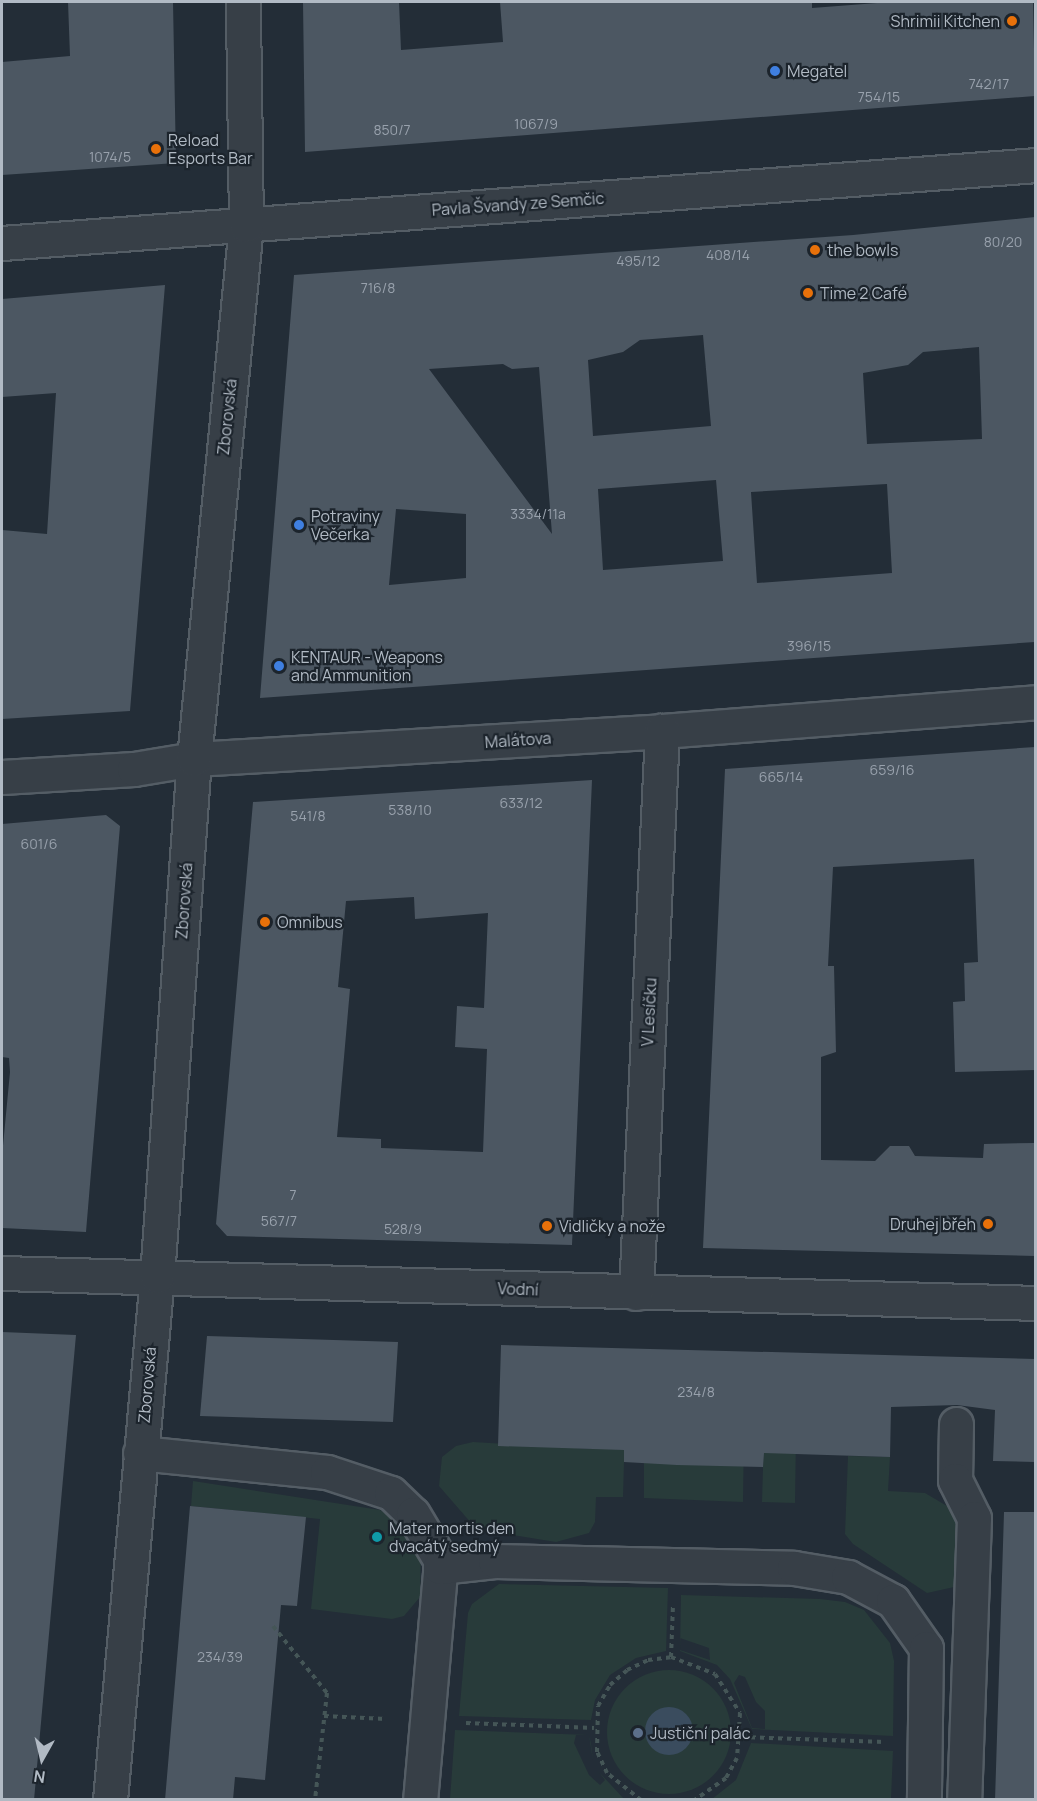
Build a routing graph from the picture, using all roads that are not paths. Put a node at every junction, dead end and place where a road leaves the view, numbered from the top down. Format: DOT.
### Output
graph roads {
  1 [pos="243,2"];
  2 [pos="1035,165"];
  3 [pos="246,225"];
  4 [pos="2,243"];
  5 [pos="1035,702"];
  6 [pos="662,730"];
  7 [pos="194,759"];
  8 [pos="2,777"];
  9 [pos="2,1273"];
  10 [pos="157,1276"];
  11 [pos="636,1293"];
  12 [pos="1035,1303"];
  13 [pos="956,1424"];
  14 [pos="140,1453"];
  15 [pos="441,1567"];
  16 [pos="926,1743"];
  17 [pos="965,1745"];
  18 [pos="110,1800"];
  19 [pos="420,1800"];
  20 [pos="924,1800"];
  21 [pos="964,1800"];
  1 -- 3 [label="street, Zborovská"];
  2 -- 3 [label="street, Pavla Švandy ze Semčic"];
  3 -- 4 [label="street, Pavla Švandy ze Semčic"];
  3 -- 7 [label="street, Zborovská"];
  5 -- 6 [label="street, Malátova"];
  6 -- 7 [label="street, Malátova"];
  6 -- 11 [label="street, V Lesíčku"];
  7 -- 8 [label="street, Malátova"];
  7 -- 10 [label="street, Zborovská"];
  9 -- 10 [label="street, Vodní"];
  10 -- 11 [label="street, Vodní"];
  10 -- 14 [label="street, Zborovská"];
  11 -- 12 [label="street, Vodní"];
  13 -- 17 [label="street"];
  14 -- 15 [label="street"];
  14 -- 18 [label="street, Zborovská"];
  15 -- 16 [label="street"];
  15 -- 19 [label="street"];
  16 -- 17 [label="street"];
  16 -- 20 [label="street"];
  17 -- 21 [label="street"];
}
